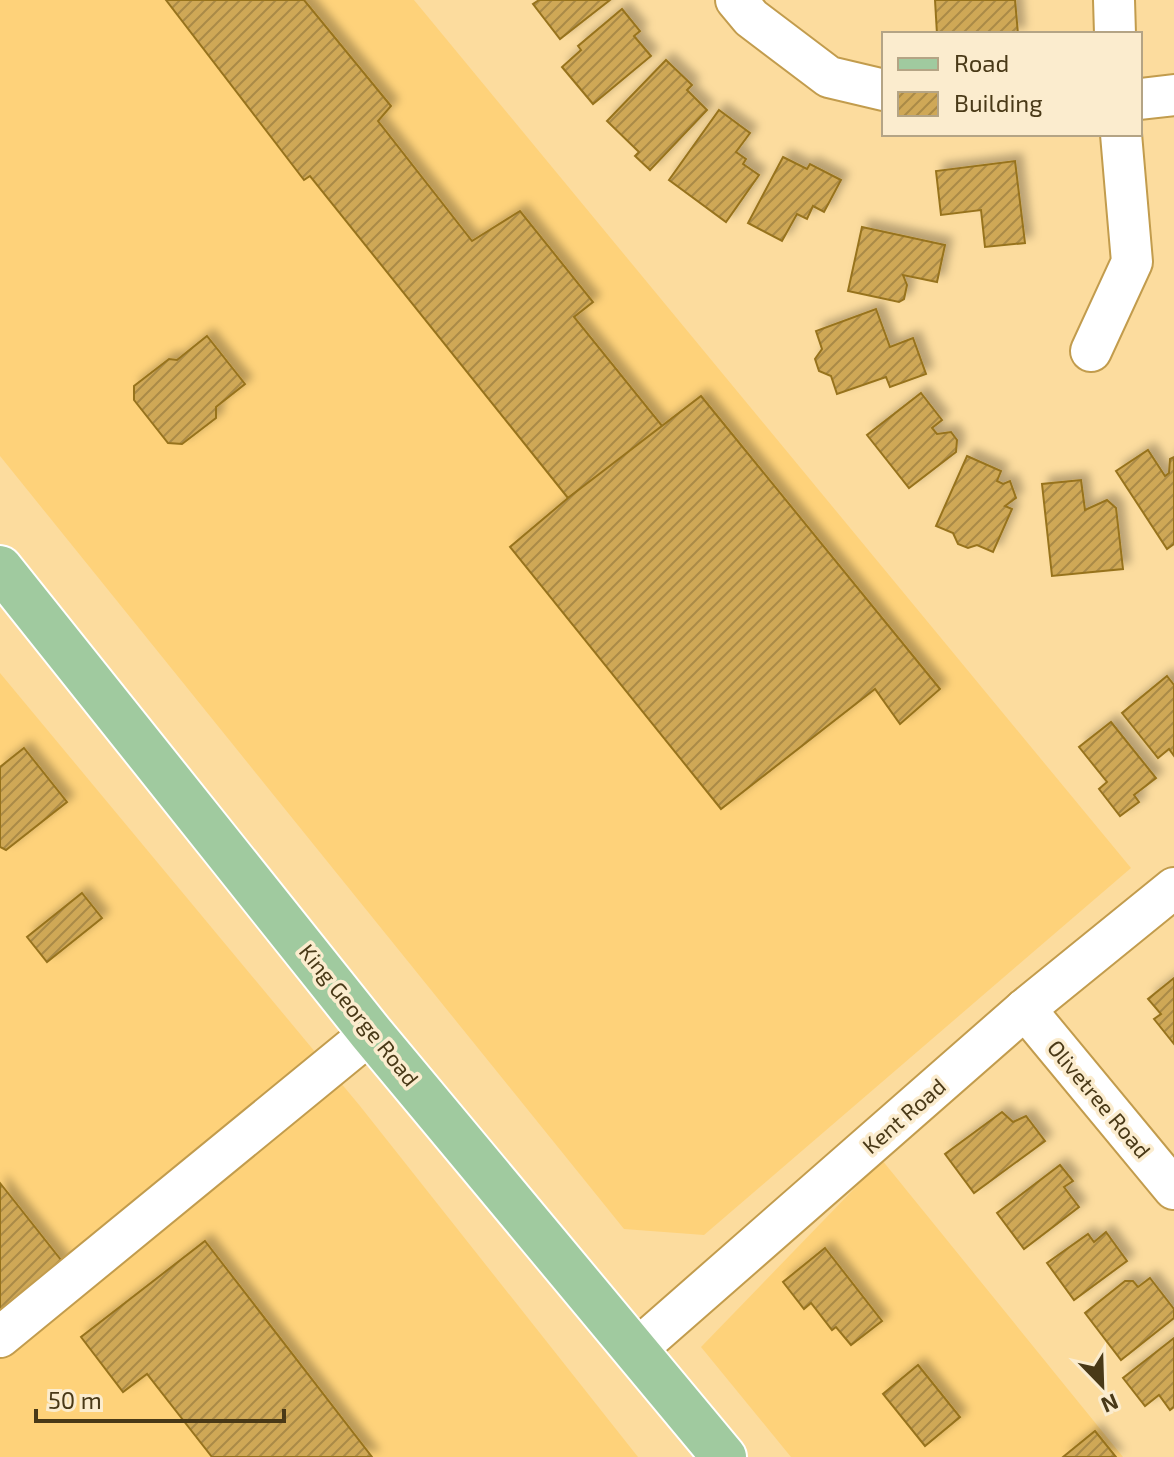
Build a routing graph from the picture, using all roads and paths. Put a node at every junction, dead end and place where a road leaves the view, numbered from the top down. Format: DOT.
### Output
graph roads {
  1 [pos="736,0"];
  2 [pos="1114,0"];
  3 [pos="1115,32"];
  4 [pos="882,90"];
  5 [pos="1174,95"];
  6 [pos="1142,99"];
  7 [pos="1121,136"];
  8 [pos="1091,351"];
  9 [pos="0,568"];
  10 [pos="1174,888"];
  11 [pos="1025,1009"];
  12 [pos="371,1033"];
  13 [pos="1174,1189"];
  14 [pos="0,1337"];
  15 [pos="637,1349"];
  16 [pos="724,1457"];
  1 -- 4 [label="street"];
  2 -- 3 [label="street"];
  5 -- 6 [label="street"];
  7 -- 8 [label="street"];
  9 -- 12 [label="main road, King George Road"];
  10 -- 11 [label="street, Kent Road"];
  11 -- 13 [label="street, Olivetree Road"];
  11 -- 15 [label="street, Kent Road"];
  12 -- 14 [label="street"];
  12 -- 15 [label="main road, King George Road"];
  15 -- 16 [label="main road, King George Road"];
}
